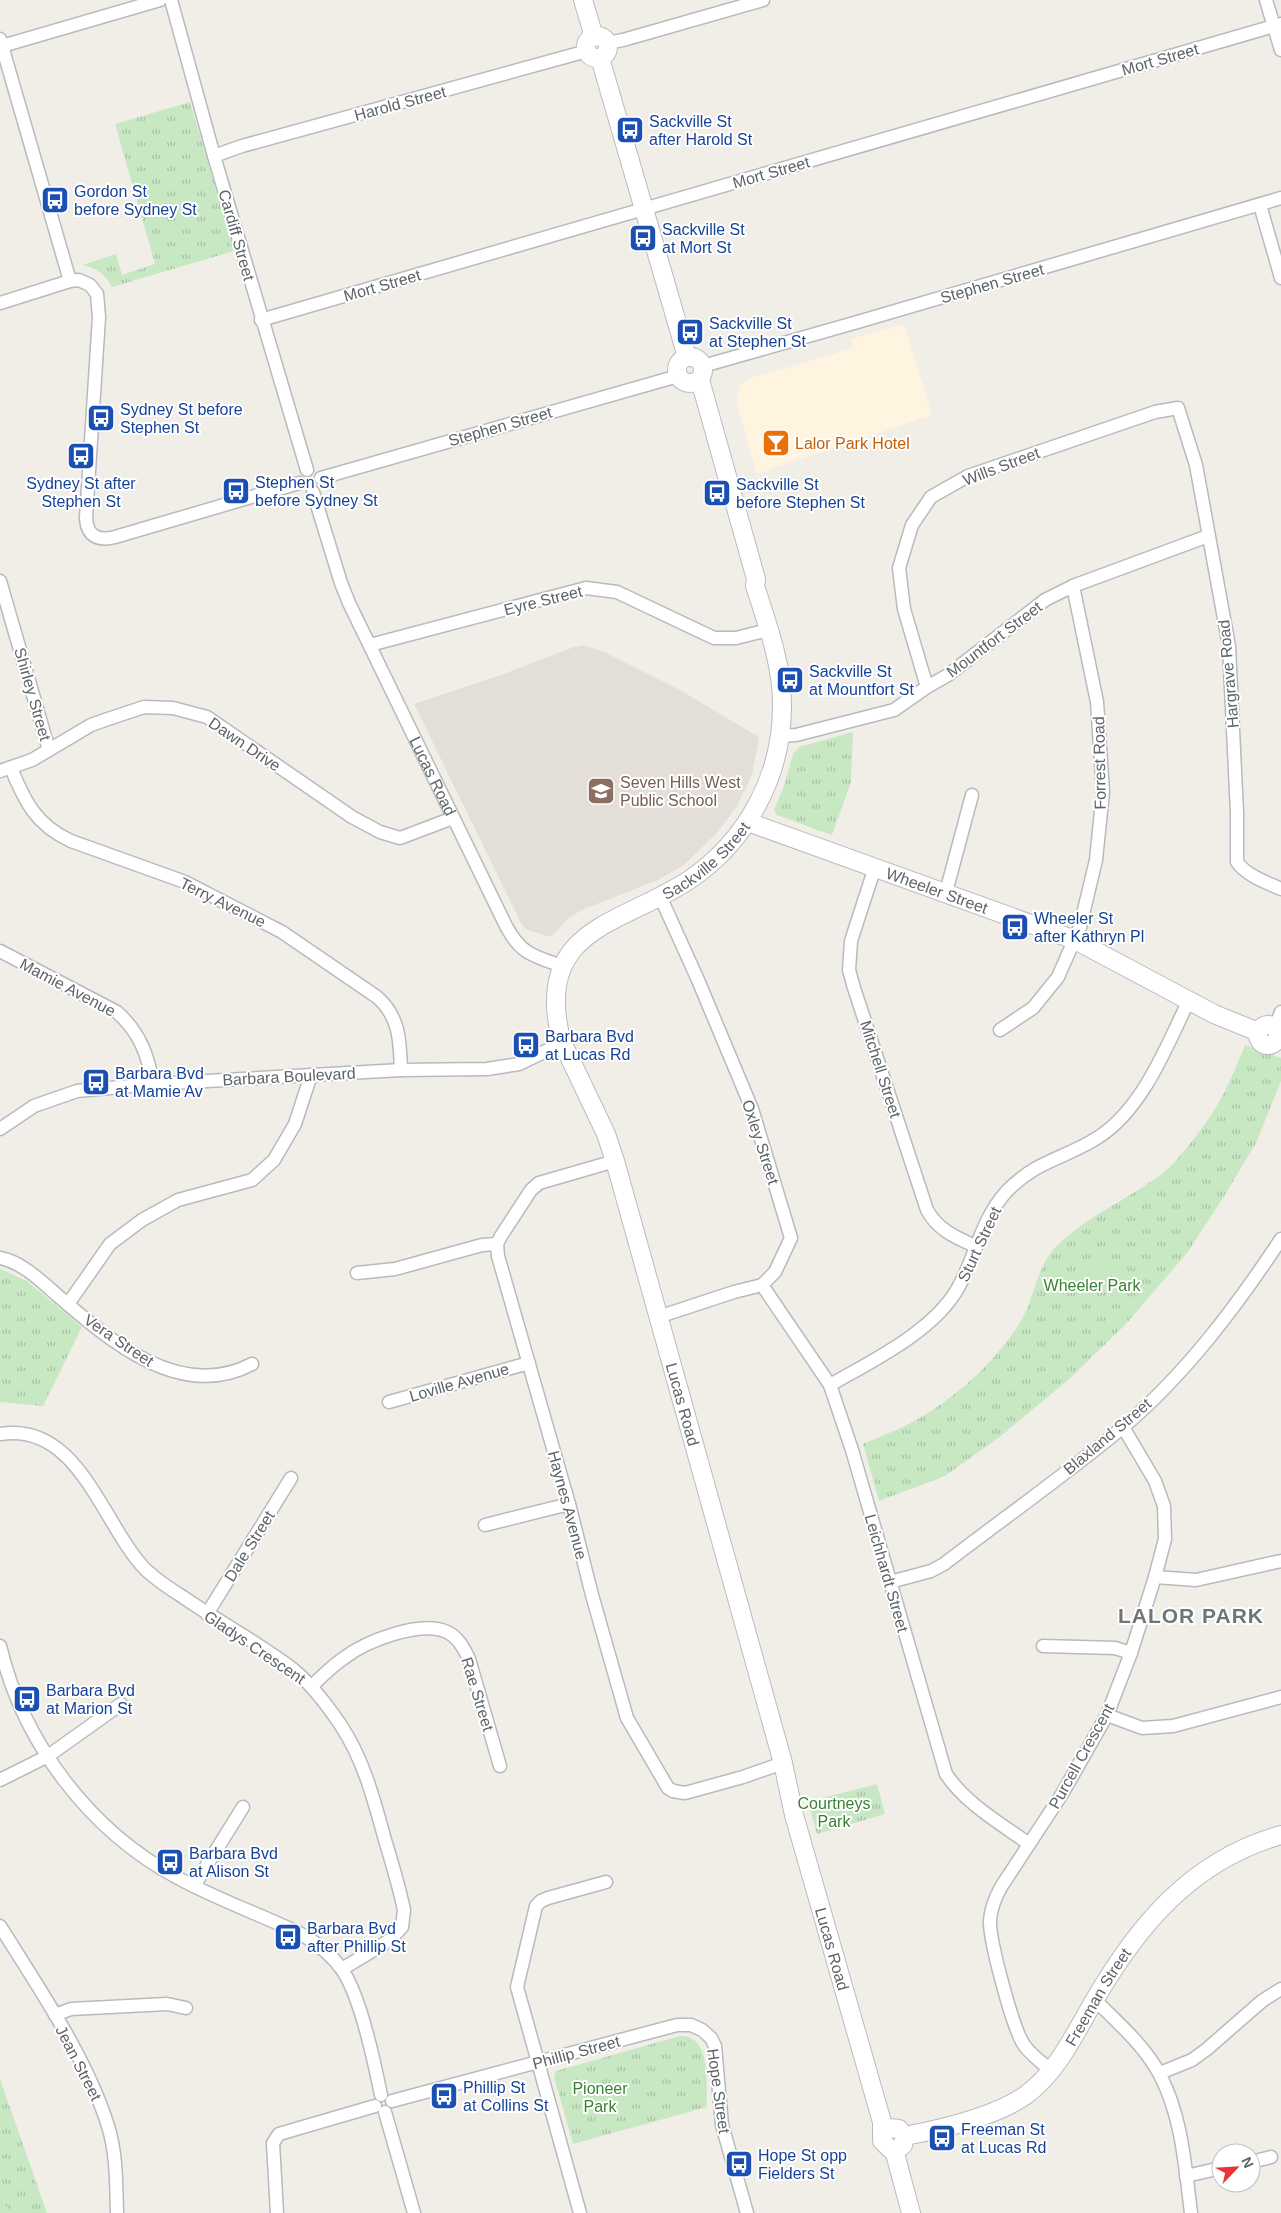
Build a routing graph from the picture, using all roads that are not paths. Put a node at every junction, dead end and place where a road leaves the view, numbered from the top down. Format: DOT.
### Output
graph roads {
  1 [pos="160,0"];
  2 [pos="171,0"];
  3 [pos="583,0"];
  4 [pos="763,0"];
  5 [pos="1266,0"];
  6 [pos="1278,25"];
  7 [pos="1,43"];
  8 [pos="597,47"];
  9 [pos="1281,50"];
  10 [pos="214,156"];
  11 [pos="1281,198"];
  12 [pos="1260,205"];
  13 [pos="645,208"];
  14 [pos="1281,278"];
  15 [pos="70,281"];
  16 [pos="0,303"];
  17 [pos="261,320"];
  18 [pos="692,372"];
  19 [pos="1178,408"];
  20 [pos="307,470"];
  21 [pos="321,478"];
  22 [pos="299,483"];
  23 [pos="313,492"];
  24 [pos="1208,536"];
  25 [pos="0,581"];
  26 [pos="1073,586"];
  27 [pos="2,596"];
  28 [pos="768,630"];
  29 [pos="370,645"];
  30 [pos="927,687"];
  31 [pos="780,736"];
  32 [pos="50,750"];
  33 [pos="5,770"];
  34 [pos="972,794"];
  35 [pos="453,818"];
  36 [pos="748,822"];
  37 [pos="875,867"];
  38 [pos="1281,889"];
  39 [pos="946,892"];
  40 [pos="660,896"];
  41 [pos="1075,940"];
  42 [pos="0,951"];
  43 [pos="562,966"];
  44 [pos="1188,1002"];
  45 [pos="1000,1030"];
  46 [pos="1274,1030"];
  47 [pos="560,1044"];
  48 [pos="401,1070"];
  49 [pos="311,1075"];
  50 [pos="153,1084"];
  51 [pos="0,1130"];
  52 [pos="615,1161"];
  53 [pos="1281,1239"];
  54 [pos="498,1244"];
  55 [pos="975,1246"];
  56 [pos="0,1258"];
  57 [pos="357,1273"];
  58 [pos="762,1285"];
  59 [pos="68,1304"];
  60 [pos="658,1317"];
  61 [pos="529,1363"];
  62 [pos="252,1364"];
  63 [pos="830,1385"];
  64 [pos="389,1402"];
  65 [pos="1123,1427"];
  66 [pos="0,1434"];
  67 [pos="291,1478"];
  68 [pos="569,1504"];
  69 [pos="485,1525"];
  70 [pos="1281,1561"];
  71 [pos="1155,1577"];
  72 [pos="890,1582"];
  73 [pos="207,1614"];
  74 [pos="1043,1646"];
  75 [pos="0,1647"];
  76 [pos="1131,1653"];
  77 [pos="312,1686"];
  78 [pos="1281,1697"];
  79 [pos="121,1704"];
  80 [pos="1107,1715"];
  81 [pos="48,1756"];
  82 [pos="783,1763"];
  83 [pos="500,1766"];
  84 [pos="0,1780"];
  85 [pos="242,1807"];
  86 [pos="1281,1835"];
  87 [pos="1028,1844"];
  88 [pos="606,1882"];
  89 [pos="194,1886"];
  90 [pos="0,1926"];
  91 [pos="342,1970"];
  92 [pos="1281,1989"];
  93 [pos="1094,2000"];
  94 [pos="186,2008"];
  95 [pos="54,2014"];
  96 [pos="702,2030"];
  97 [pos="537,2062"];
  98 [pos="1052,2071"];
  99 [pos="1160,2073"];
  100 [pos="383,2103"];
  101 [pos="895,2137"];
  102 [pos="1272,2157"];
  103 [pos="1261,2160"];
  104 [pos="1211,2170"];
  105 [pos="1186,2176"];
  106 [pos="117,2213"];
  107 [pos="277,2213"];
  108 [pos="414,2213"];
  109 [pos="580,2213"];
  110 [pos="747,2213"];
  111 [pos="911,2213"];
  112 [pos="1191,2213"];
  1 -- 7 [label="street"];
  2 -- 10 [label="street, Cardiff Street"];
  3 -- 8 [label="street, Sackville Street"];
  4 -- 8 [label="street, Harold Street"];
  5 -- 6 [label="street"];
  6 -- 9 [label="street"];
  6 -- 13 [label="street, Mort Street"];
  7 -- 15 [label="street"];
  8 -- 10 [label="street, Harold Street"];
  8 -- 13 [label="street, Sackville Street"];
  10 -- 17 [label="street, Cardiff Street"];
  11 -- 12 [label="street, Stephen Street"];
  12 -- 14 [label="street"];
  12 -- 18 [label="street, Stephen Street"];
  13 -- 17 [label="street, Mort Street"];
  13 -- 18 [label="street, Sackville Street"];
  15 -- 16 [label="street"];
  15 -- 22 [label="street"];
  17 -- 20 [label="street, Cardiff Street"];
  18 -- 21 [label="street, Stephen Street"];
  18 -- 28 [label="street, Sackville Street"];
  19 -- 24 [label="street, Hargrave Road"];
  19 -- 30 [label="street, Wills Street"];
  20 -- 21 [label="street"];
  20 -- 22 [label="street"];
  21 -- 23 [label="street"];
  22 -- 23 [label="street"];
  23 -- 29 [label="street, Lucas Road"];
  24 -- 26 [label="street, Mountfort Street"];
  24 -- 38 [label="street, Hargrave Road"];
  25 -- 27 [label="street, Shirley Street"];
  26 -- 30 [label="street, Mountfort Street"];
  26 -- 41 [label="street, Forrest Road"];
  27 -- 32 [label="street, Shirley Street"];
  28 -- 29 [label="street, Eyre Street"];
  28 -- 31 [label="street, Sackville Street"];
  29 -- 35 [label="street, Lucas Road"];
  30 -- 31 [label="street, Mountfort Street"];
  31 -- 36 [label="street, Sackville Street"];
  32 -- 33 [label="street, Dawn Drive"];
  32 -- 35 [label="street, Dawn Drive"];
  33 -- 48 [label="street, Terry Avenue"];
  34 -- 39 [label="street"];
  35 -- 43 [label="street, Lucas Road"];
  36 -- 37 [label="street, Wheeler Street"];
  36 -- 40 [label="street, Sackville Street"];
  37 -- 39 [label="street, Wheeler Street"];
  37 -- 55 [label="street, Mitchell Street"];
  39 -- 41 [label="street, Wheeler Street"];
  40 -- 43 [label="street, Sackville Street"];
  40 -- 58 [label="street, Oxley Street"];
  41 -- 44 [label="street, Wheeler Street"];
  41 -- 45 [label="street, Forrest Road"];
  42 -- 50 [label="street, Mamie Avenue"];
  43 -- 47 [label="street, Lucas Road"];
  44 -- 46 [label="street, Wheeler Street"];
  44 -- 55 [label="street, Sturt Street"];
  47 -- 48 [label="street, Barbara Boulevard"];
  47 -- 52 [label="street, Lucas Road"];
  48 -- 49 [label="street, Barbara Boulevard"];
  49 -- 50 [label="street, Barbara Boulevard"];
  49 -- 59 [label="street"];
  50 -- 51 [label="street, Barbara Boulevard"];
  52 -- 54 [label="street"];
  52 -- 60 [label="street, Lucas Road"];
  53 -- 65 [label="street, Blaxland Street"];
  54 -- 57 [label="street"];
  54 -- 61 [label="street, Haynes Avenue"];
  55 -- 63 [label="street, Sturt Street"];
  56 -- 59 [label="street, Vera Street"];
  58 -- 60 [label="street"];
  58 -- 63 [label="street, Leichhardt Street"];
  59 -- 62 [label="street, Vera Street"];
  60 -- 82 [label="street, Lucas Road"];
  61 -- 64 [label="street, Loville Avenue"];
  61 -- 68 [label="street, Haynes Avenue"];
  63 -- 72 [label="street, Leichhardt Street"];
  65 -- 71 [label="street, Purcell Crescent"];
  65 -- 72 [label="street, Blaxland Street"];
  66 -- 73 [label="street, Gladys Crescent"];
  67 -- 73 [label="street, Dale Street"];
  68 -- 69 [label="street"];
  68 -- 82 [label="street, Haynes Avenue"];
  70 -- 71 [label="street"];
  71 -- 76 [label="street, Purcell Crescent"];
  72 -- 87 [label="street, Leichhardt Street"];
  73 -- 77 [label="street, Gladys Crescent"];
  74 -- 76 [label="street"];
  75 -- 81 [label="street"];
  76 -- 80 [label="street, Purcell Crescent"];
  77 -- 83 [label="street, Rae Street"];
  77 -- 91 [label="street, Gladys Crescent"];
  78 -- 80 [label="street"];
  79 -- 81 [label="street"];
  80 -- 87 [label="street, Purcell Crescent"];
  81 -- 84 [label="street"];
  81 -- 89 [label="street"];
  82 -- 101 [label="street, Lucas Road"];
  85 -- 89 [label="street"];
  86 -- 93 [label="street, Freeman Street"];
  87 -- 98 [label="street, Purcell Crescent"];
  88 -- 97 [label="street"];
  89 -- 91 [label="street"];
  90 -- 95 [label="street, Jean Street"];
  91 -- 100 [label="street"];
  92 -- 99 [label="street"];
  93 -- 98 [label="street, Freeman Street"];
  93 -- 99 [label="street"];
  94 -- 95 [label="street"];
  95 -- 106 [label="street, Jean Street"];
  96 -- 97 [label="street, Phillip Street"];
  96 -- 110 [label="street, Hope Street"];
  97 -- 100 [label="street, Phillip Street"];
  97 -- 109 [label="street"];
  98 -- 101 [label="street, Freeman Street"];
  99 -- 105 [label="street"];
  100 -- 107 [label="street, Phillip Street"];
  100 -- 108 [label="street"];
  101 -- 111 [label="street, Lucas Road"];
  102 -- 103 [label="street"];
  104 -- 105 [label="street"];
  105 -- 112 [label="street"];
}
